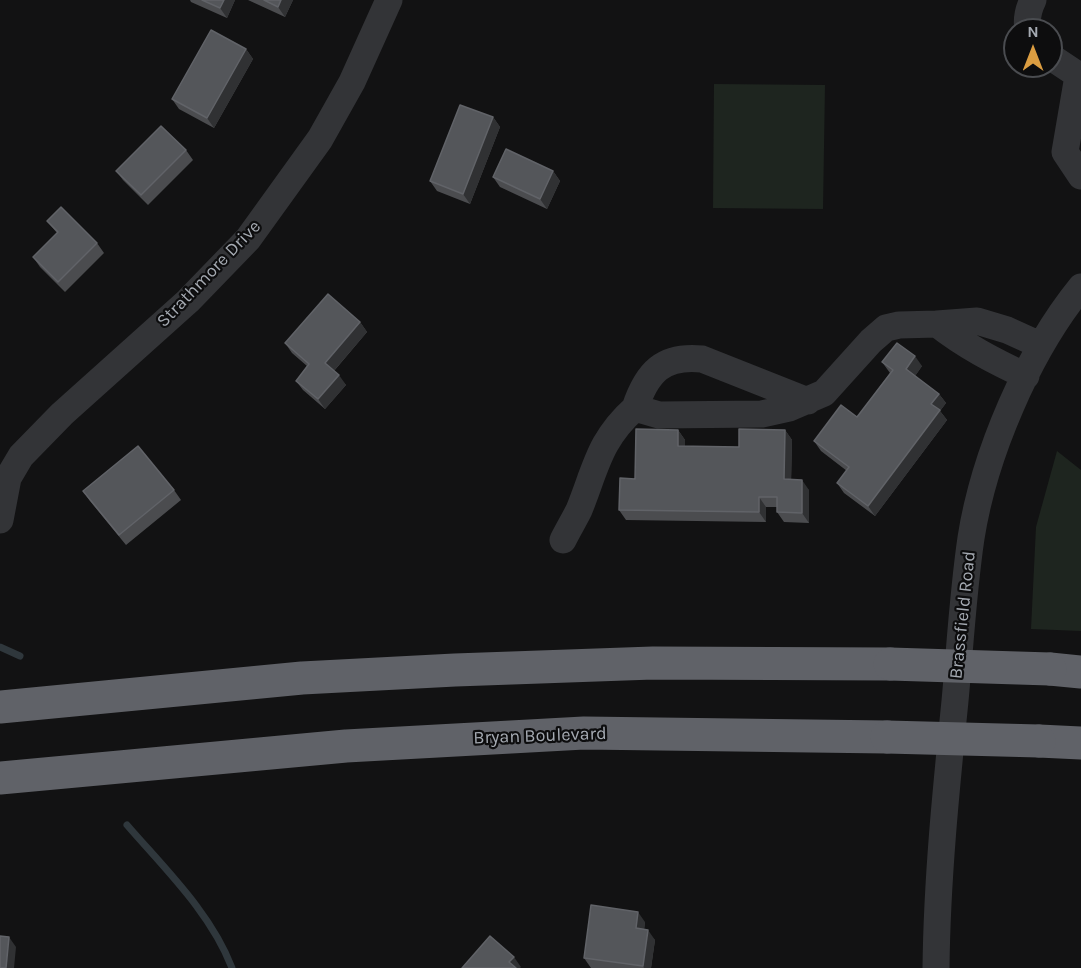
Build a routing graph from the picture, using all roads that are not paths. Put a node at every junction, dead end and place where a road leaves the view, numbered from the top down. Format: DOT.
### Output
graph roads {
  1 [pos="389,0"];
  2 [pos="1033,0"];
  3 [pos="1027,18"];
  4 [pos="1063,65"];
  5 [pos="1079,76"];
  6 [pos="1081,176"];
  7 [pos="1081,287"];
  8 [pos="937,324"];
  9 [pos="1040,345"];
  10 [pos="1026,376"];
  11 [pos="808,401"];
  12 [pos="635,408"];
  13 [pos="0,520"];
  14 [pos="563,540"];
  15 [pos="1065,670"];
  16 [pos="0,707"];
  17 [pos="1081,743"];
  18 [pos="0,778"];
  19 [pos="936,968"];
  1 -- 13 [label="street, Strathmore Drive"];
  2 -- 3 [label="street"];
  4 -- 5 [label="street"];
  5 -- 6 [label="street"];
  7 -- 9 [label="street, Brassfield Road"];
  8 -- 9 [label="street"];
  8 -- 10 [label="street"];
  8 -- 11 [label="street"];
  9 -- 10 [label="street, Brassfield Road"];
  10 -- 19 [label="street, Brassfield Road"];
  11 -- 12 [label="street"];
  11 -- 12 [label="street"];
  12 -- 14 [label="street"];
  15 -- 16 [label="highway, bridge"];
  17 -- 18 [label="highway, Bryan Boulevard, bridge"];
}
